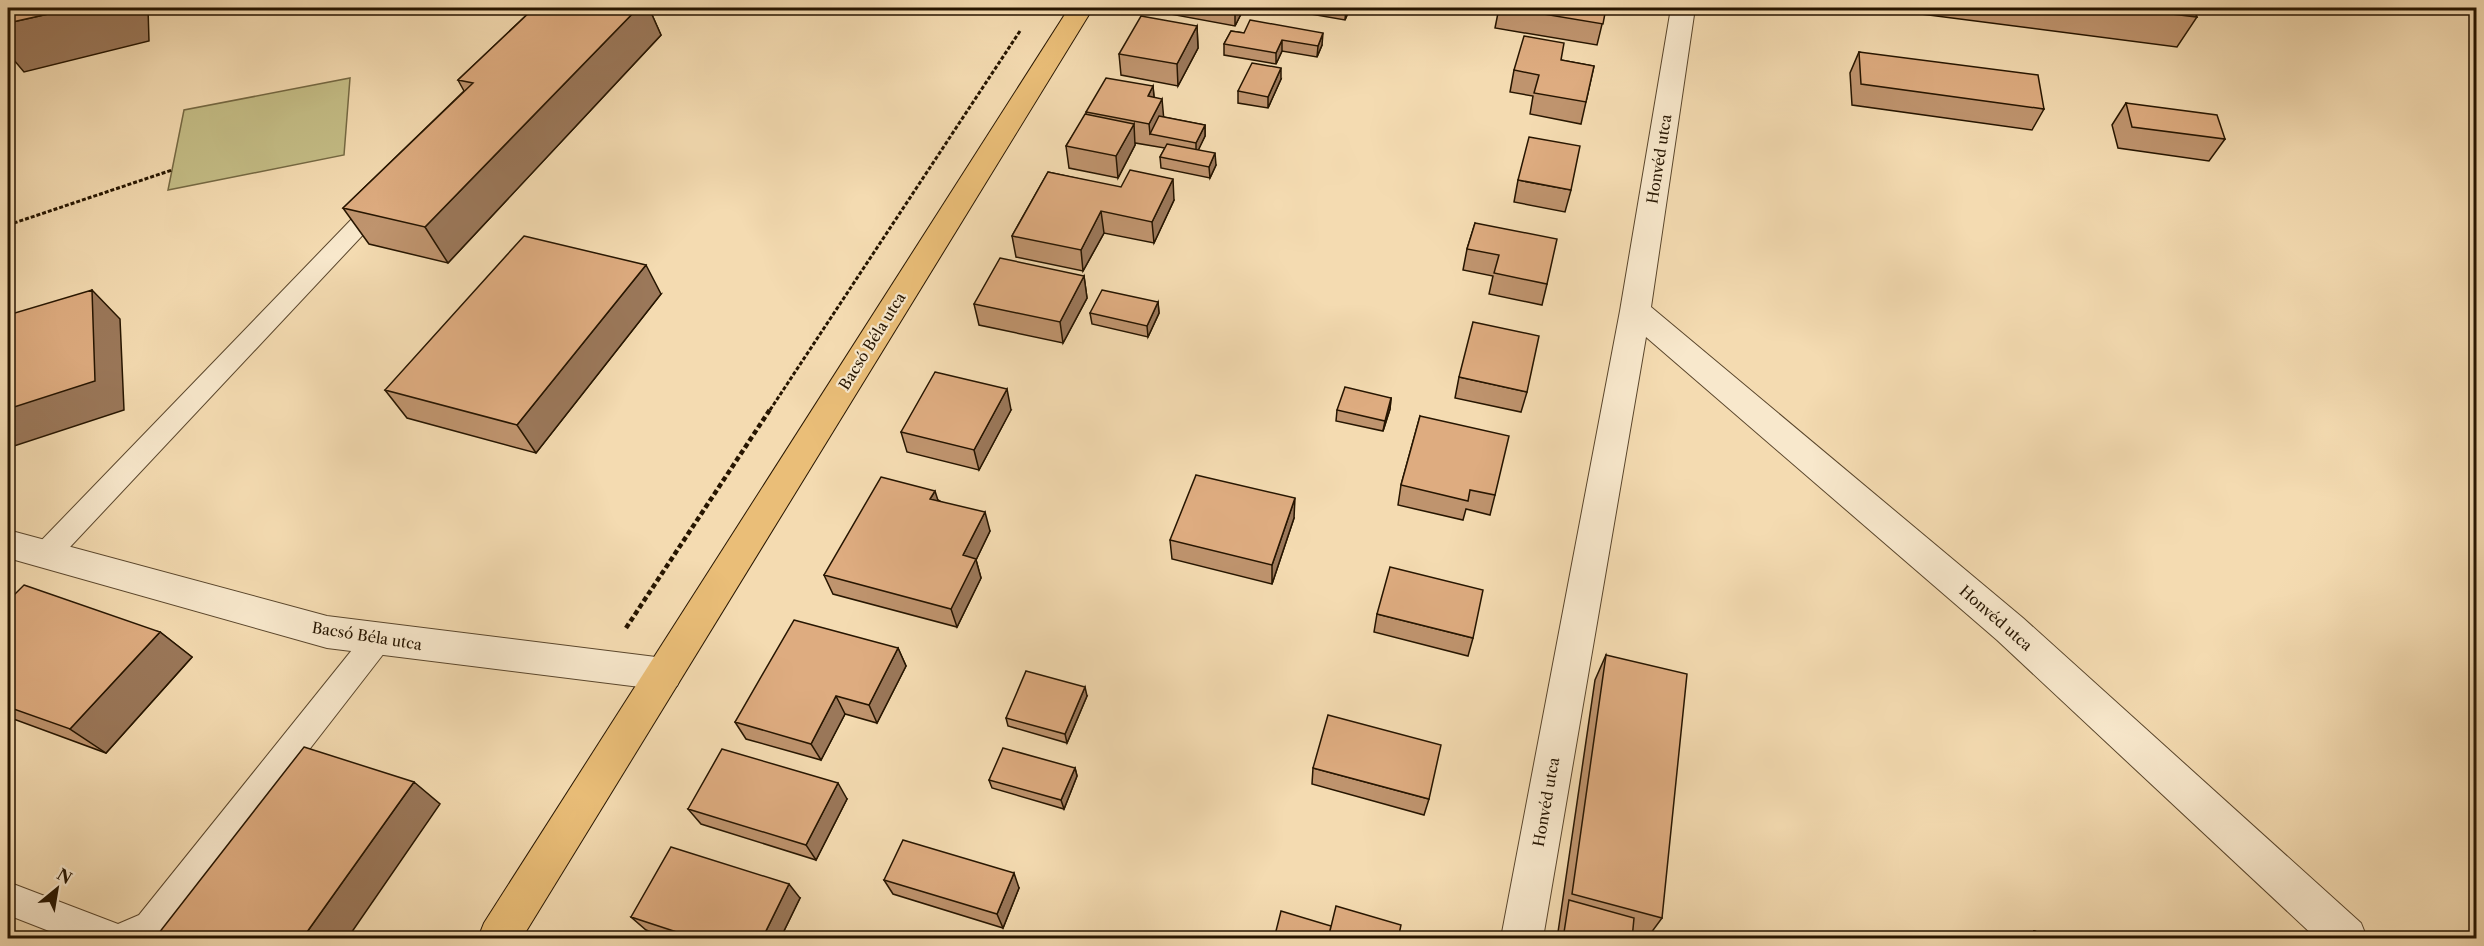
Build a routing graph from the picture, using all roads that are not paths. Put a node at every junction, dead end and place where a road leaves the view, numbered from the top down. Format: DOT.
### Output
graph roads {
  1 [pos="1081,8"];
  2 [pos="1683,8"];
  3 [pos="396,187"];
  4 [pos="1635,311"];
  5 [pos="8,544"];
  6 [pos="45,555"];
  7 [pos="378,639"];
  8 [pos="664,674"];
  9 [pos="8,899"];
  10 [pos="110,939"];
  11 [pos="126,939"];
  12 [pos="499,939"];
  13 [pos="1522,939"];
  14 [pos="2346,939"];
  1 -- 8 [label="main road, Bacsó Béla utca"];
  2 -- 4 [label="street, Honvéd utca"];
  3 -- 6 [label="lane"];
  4 -- 13 [label="street, Honvéd utca"];
  4 -- 14 [label="street, Honvéd utca"];
  5 -- 6 [label="street, Bacsó Béla utca"];
  6 -- 7 [label="street, Bacsó Béla utca"];
  7 -- 8 [label="street, Bacsó Béla utca"];
  7 -- 11 [label="lane"];
  8 -- 12 [label="main road, Bacsó Béla utca"];
  9 -- 10 [label="lane"];
}
